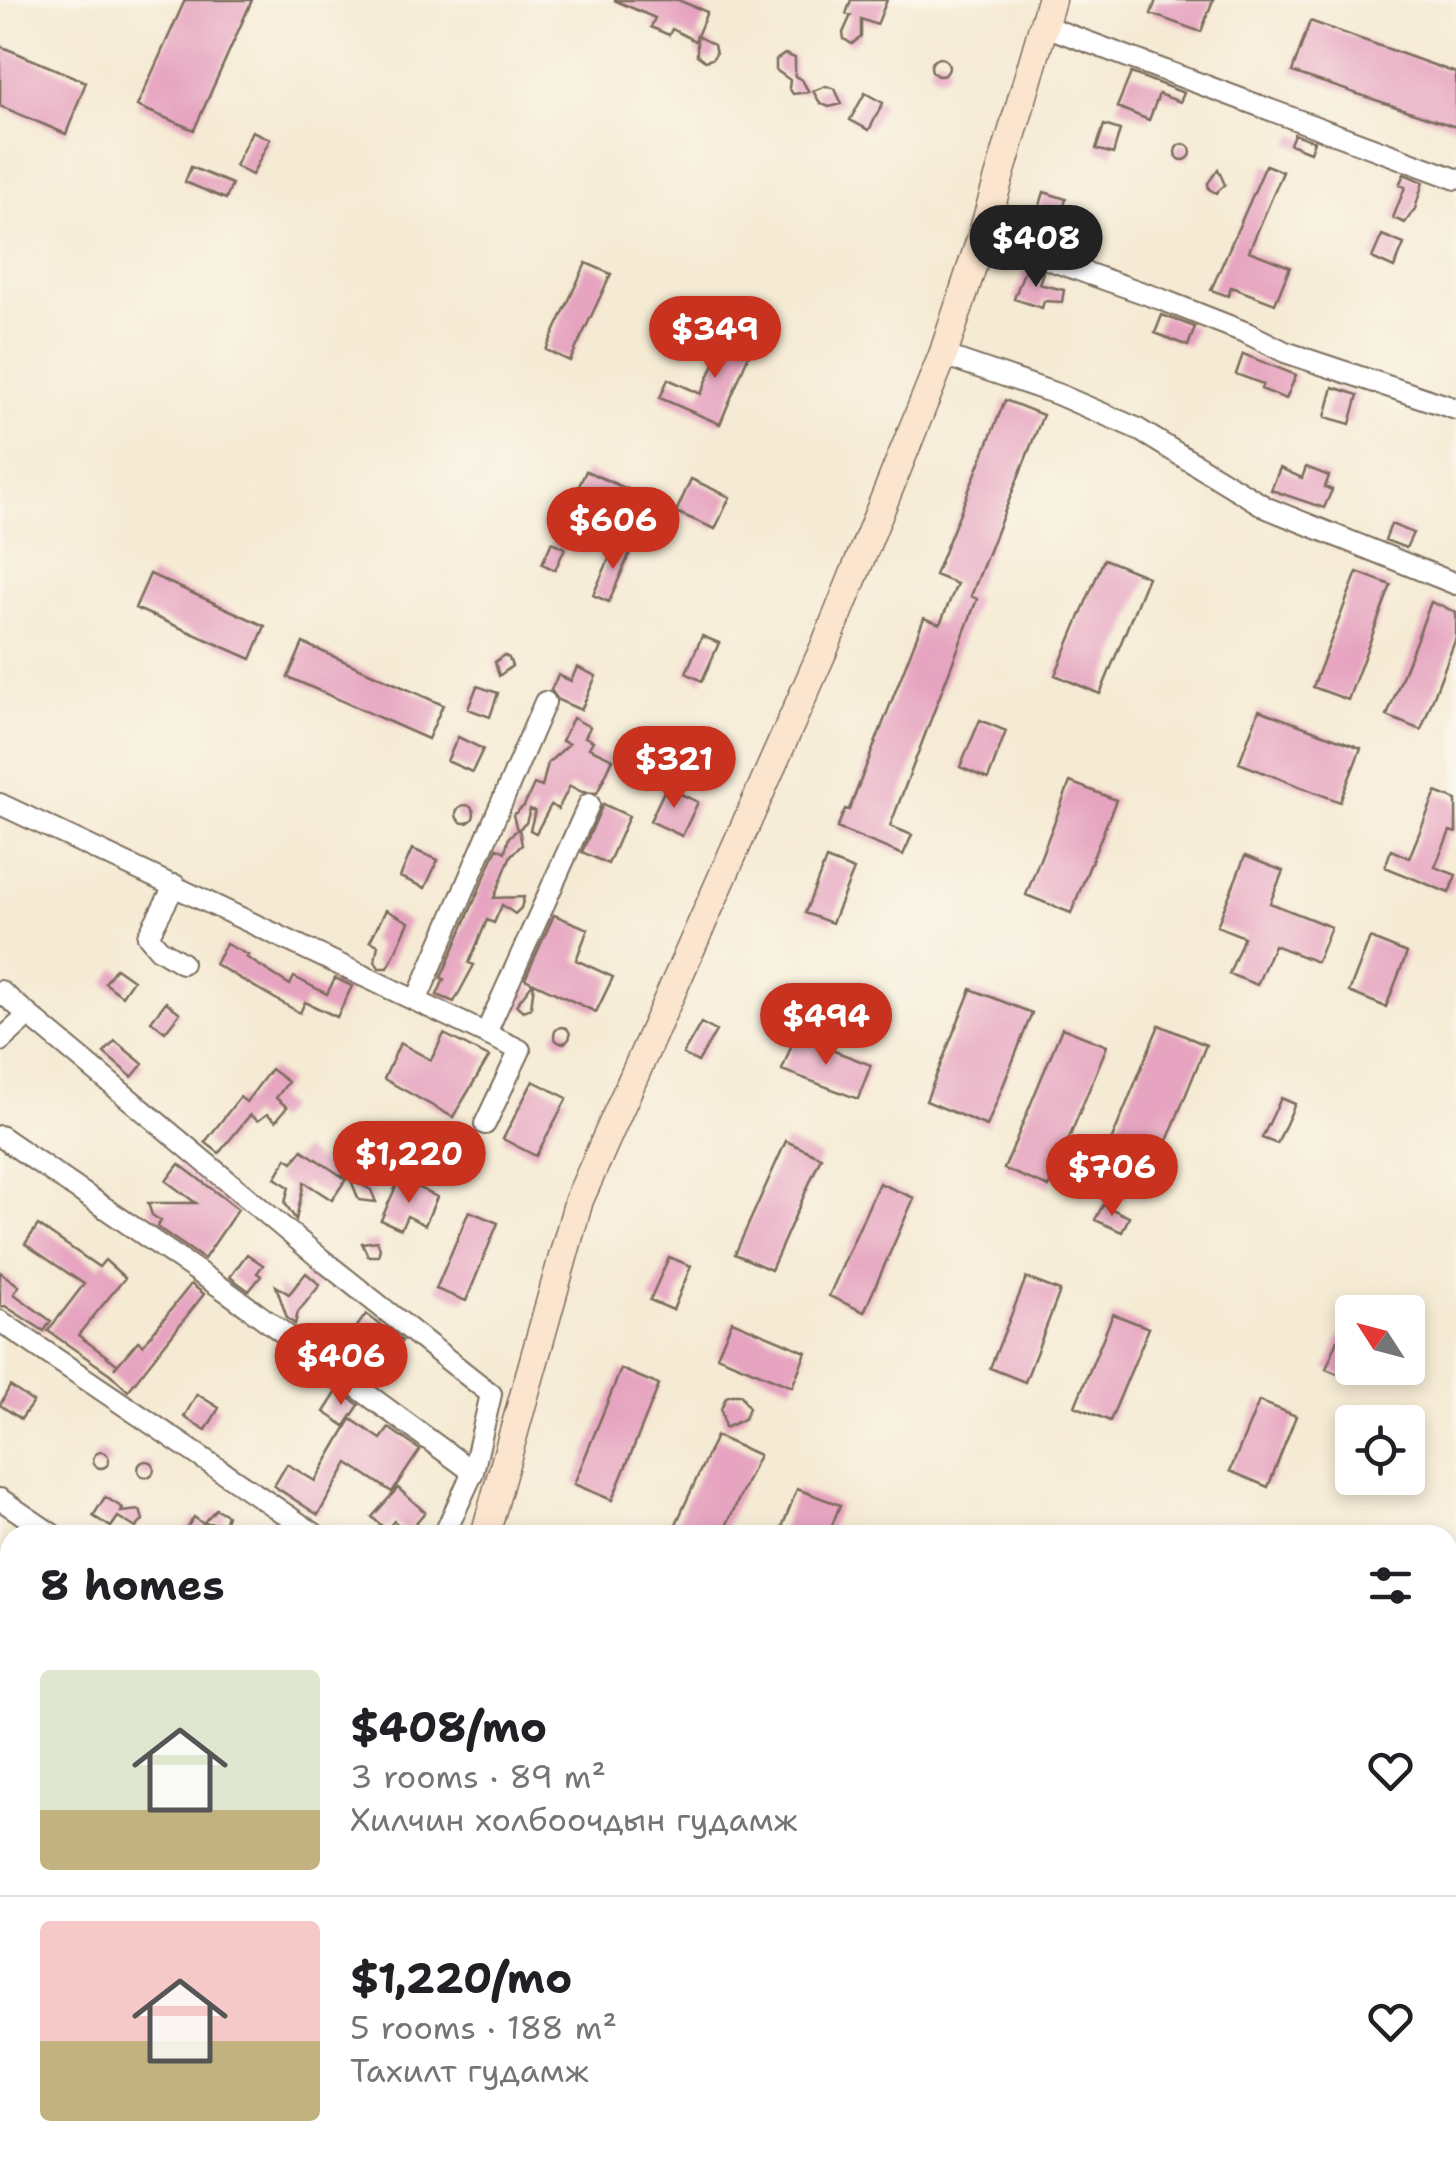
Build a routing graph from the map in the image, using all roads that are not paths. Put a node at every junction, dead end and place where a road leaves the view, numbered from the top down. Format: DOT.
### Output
graph roads {
  1 [pos="1047,12"];
  2 [pos="1456,179"];
  3 [pos="982,236"];
  4 [pos="943,356"];
  5 [pos="1456,409"];
  6 [pos="1456,584"];
  7 [pos="544,702"];
  8 [pos="0,804"];
  9 [pos="589,804"];
  10 [pos="175,885"];
  11 [pos="182,963"];
  12 [pos="0,991"];
  13 [pos="417,999"];
  14 [pos="29,1015"];
  15 [pos="486,1033"];
  16 [pos="0,1042"];
  17 [pos="486,1124"];
  18 [pos="0,1136"];
  19 [pos="0,1321"];
  20 [pos="472,1472"];
  21 [pos="0,1499"];
  22 [pos="38,1525"];
  23 [pos="301,1525"];
  24 [pos="448,1525"];
  25 [pos="488,1525"];
  1 -- 2 [label="street"];
  1 -- 3 [label="main road"];
  3 -- 4 [label="main road"];
  3 -- 5 [label="street"];
  4 -- 6 [label="street"];
  4 -- 25 [label="main road"];
  7 -- 13 [label="street"];
  8 -- 10 [label="street"];
  9 -- 15 [label="street"];
  10 -- 11 [label="street"];
  10 -- 13 [label="street"];
  12 -- 14 [label="street"];
  13 -- 15 [label="street"];
  14 -- 16 [label="street"];
  14 -- 20 [label="street"];
  15 -- 17 [label="street"];
  18 -- 20 [label="street"];
  19 -- 23 [label="street"];
  20 -- 24 [label="street"];
  21 -- 22 [label="street"];
}
